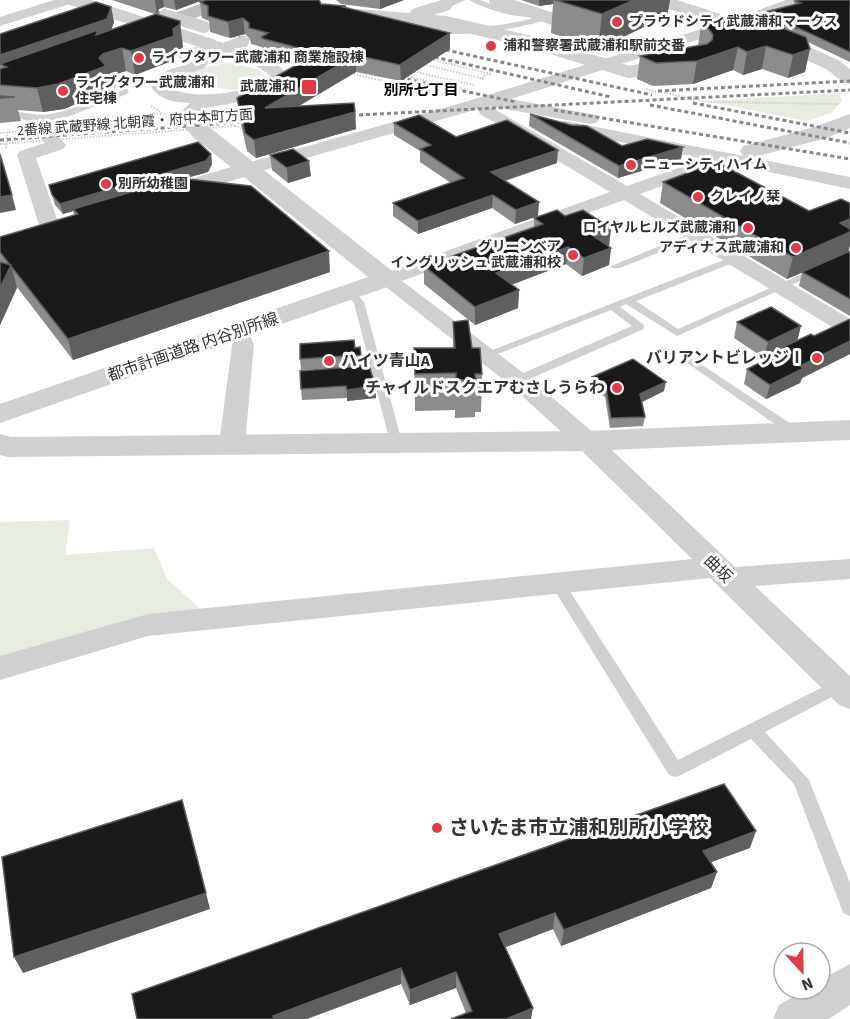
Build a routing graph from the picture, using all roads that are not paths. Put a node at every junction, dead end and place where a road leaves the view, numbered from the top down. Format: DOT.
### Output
graph roads {
  1 [pos="70,0"];
  2 [pos="227,0"];
  3 [pos="310,0"];
  4 [pos="460,0"];
  5 [pos="473,0"];
  6 [pos="495,0"];
  7 [pos="660,0"];
  8 [pos="799,0"];
  9 [pos="446,3"];
  10 [pos="531,4"];
  11 [pos="520,8"];
  12 [pos="585,10"];
  13 [pos="342,12"];
  14 [pos="508,12"];
  15 [pos="411,14"];
  16 [pos="391,19"];
  17 [pos="562,19"];
  18 [pos="161,20"];
  19 [pos="0,22"];
  20 [pos="446,22"];
  21 [pos="734,23"];
  22 [pos="506,25"];
  23 [pos="129,36"];
  24 [pos="528,41"];
  25 [pos="243,42"];
  26 [pos="196,47"];
  27 [pos="673,65"];
  28 [pos="279,74"];
  29 [pos="127,76"];
  30 [pos="850,78"];
  31 [pos="173,95"];
  32 [pos="232,97"];
  33 [pos="479,101"];
  34 [pos="193,111"];
  35 [pos="847,112"];
  36 [pos="0,114"];
  37 [pos="45,120"];
  38 [pos="750,151"];
  39 [pos="720,159"];
  40 [pos="247,169"];
  41 [pos="850,170"];
  42 [pos="850,183"];
  43 [pos="624,194"];
  44 [pos="141,201"];
  45 [pos="73,221"];
  46 [pos="40,231"];
  47 [pos="694,235"];
  48 [pos="734,259"];
  49 [pos="830,265"];
  50 [pos="616,266"];
  51 [pos="387,279"];
  52 [pos="781,287"];
  53 [pos="349,292"];
  54 [pos="627,300"];
  55 [pos="612,306"];
  56 [pos="845,328"];
  57 [pos="237,332"];
  58 [pos="486,355"];
  59 [pos="687,357"];
  60 [pos="518,380"];
  61 [pos="0,414"];
  62 [pos="850,430"];
  63 [pos="797,434"];
  64 [pos="587,441"];
  65 [pos="396,442"];
  66 [pos="0,444"];
  67 [pos="232,444"];
  68 [pos="850,569"];
  69 [pos="721,572"];
  70 [pos="557,583"];
  71 [pos="0,668"];
  72 [pos="845,691"];
  73 [pos="753,730"];
  74 [pos="850,907"];
  75 [pos="850,983"];
  76 [pos="793,1019"];
  1 -- 18 [label="street"];
  1 -- 19 [label="street"];
  2 -- 18 [label="main road"];
  3 -- 16 [label="street, bridge"];
  4 -- 9 [label="street"];
  5 -- 14 [label="lane"];
  6 -- 11 [label="street, bridge"];
  7 -- 21 [label="street"];
  8 -- 21 [label="street"];
  9 -- 15 [label="lane"];
  9 -- 16 [label="street, bridge"];
  9 -- 20 [label="street, bridge"];
  10 -- 11 [label="street, bridge"];
  11 -- 17 [label="street, bridge"];
  12 -- 17 [label="street"];
  13 -- 16 [label="street"];
  14 -- 17 [label="lane"];
  14 -- 22 [label="lane"];
  15 -- 16 [label="lane"];
  15 -- 22 [label="lane"];
  16 -- 20 [label="street, bridge"];
  17 -- 22 [label="lane"];
  17 -- 24 [label="street"];
  18 -- 23 [label="main road"];
  18 -- 26 [label="street"];
  20 -- 24 [label="street, bridge"];
  21 -- 30 [label="street"];
  21 -- 33 [label="street"];
  24 -- 27 [label="street, bridge"];
  25 -- 26 [label="street, bridge"];
  26 -- 28 [label="street"];
  26 -- 28 [label="street"];
  26 -- 31 [label="street"];
  28 -- 32 [label="street"];
  29 -- 37 [label="street"];
  31 -- 32 [label="street"];
  31 -- 34 [label="street"];
  32 -- 34 [label="street"];
  33 -- 38 [label="street"];
  33 -- 39 [label="street"];
  33 -- 40 [label="street"];
  33 -- 43 [label="street"];
  34 -- 40 [label="street"];
  35 -- 38 [label="street"];
  36 -- 37 [label="street"];
  37 -- 46 [label="street"];
  38 -- 39 [label="street"];
  38 -- 41 [label="street"];
  39 -- 42 [label="street"];
  39 -- 43 [label="street"];
  40 -- 44 [label="street"];
  40 -- 51 [label="street"];
  43 -- 47 [label="street"];
  43 -- 51 [label="street"];
  45 -- 46 [label="street"];
  47 -- 48 [label="street"];
  47 -- 50 [label="lane"];
  48 -- 52 [label="street"];
  48 -- 54 [label="lane"];
  49 -- 52 [label="lane"];
  51 -- 53 [label="street, 都市計画道路 内谷別所線"];
  51 -- 58 [label="street, 曲坂"];
  52 -- 54 [label="lane"];
  52 -- 56 [label="street"];
  53 -- 57 [label="street, 都市計画道路 内谷別所線"];
  53 -- 65 [label="lane"];
  54 -- 55 [label="lane"];
  55 -- 58 [label="lane"];
  55 -- 60 [label="lane"];
  57 -- 61 [label="street, 都市計画道路 内谷別所線"];
  57 -- 67 [label="street"];
  58 -- 60 [label="street, 曲坂"];
  59 -- 63 [label="lane"];
  60 -- 64 [label="street, 曲坂"];
  62 -- 63 [label="street"];
  63 -- 64 [label="street"];
  64 -- 65 [label="street"];
  64 -- 69 [label="street, 曲坂"];
  65 -- 67 [label="street"];
  66 -- 67 [label="street"];
  68 -- 69 [label="street"];
  69 -- 70 [label="street"];
  69 -- 72 [label="street, 曲坂"];
  70 -- 71 [label="street"];
  70 -- 73 [label="lane"];
  72 -- 73 [label="lane"];
  73 -- 74 [label="lane"];
  75 -- 76 [label="street"];
}
